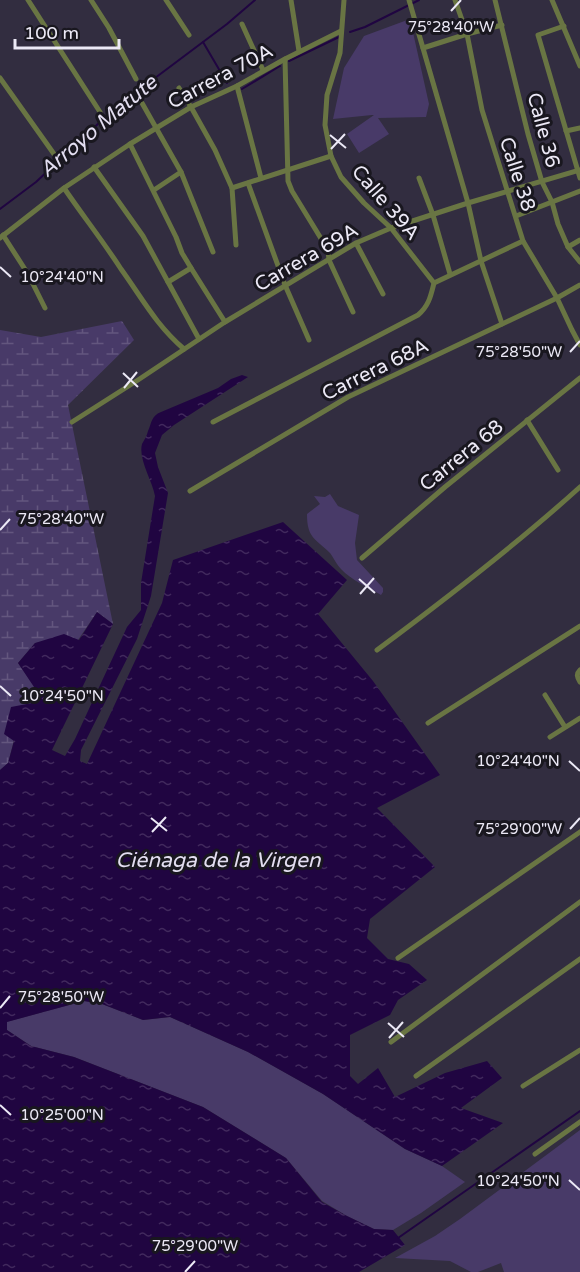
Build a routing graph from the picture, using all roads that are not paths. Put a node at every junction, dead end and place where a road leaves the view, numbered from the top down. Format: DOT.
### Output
graph roads {
  1 [pos="28,0"];
  2 [pos="91,0"];
  3 [pos="166,0"];
  4 [pos="291,0"];
  5 [pos="344,0"];
  6 [pos="454,0"];
  7 [pos="496,0"];
  8 [pos="552,0"];
  9 [pos="409,2"];
  10 [pos="243,24"];
  11 [pos="502,25"];
  12 [pos="564,26"];
  13 [pos="341,31"];
  14 [pos="466,34"];
  15 [pos="189,35"];
  16 [pos="580,44"];
  17 [pos="572,47"];
  18 [pos="423,48"];
  19 [pos="299,51"];
  20 [pos="285,59"];
  21 [pos="580,66"];
  22 [pos="263,70"];
  23 [pos="0,78"];
  24 [pos="136,79"];
  25 [pos="237,86"];
  26 [pos="179,88"];
  27 [pos="142,103"];
  28 [pos="192,107"];
  29 [pos="100,112"];
  30 [pos="156,128"];
  31 [pos="580,128"];
  32 [pos="566,131"];
  33 [pos="130,144"];
  34 [pos="54,154"];
  35 [pos="332,156"];
  36 [pos="94,167"];
  37 [pos="288,169"];
  38 [pos="579,171"];
  39 [pos="181,172"];
  40 [pos="261,178"];
  41 [pos="420,178"];
  42 [pos="580,178"];
  43 [pos="542,182"];
  44 [pos="248,183"];
  45 [pos="64,188"];
  46 [pos="232,188"];
  47 [pos="154,190"];
  48 [pos="507,190"];
  49 [pos="580,191"];
  50 [pos="468,202"];
  51 [pos="552,202"];
  52 [pos="433,215"];
  53 [pos="516,216"];
  54 [pos="391,228"];
  55 [pos="2,237"];
  56 [pos="580,240"];
  57 [pos="523,241"];
  58 [pos="356,243"];
  59 [pos="236,245"];
  60 [pos="568,247"];
  61 [pos="213,252"];
  62 [pos="328,260"];
  63 [pos="481,261"];
  64 [pos="580,262"];
  65 [pos="191,268"];
  66 [pos="450,274"];
  67 [pos="168,282"];
  68 [pos="434,283"];
  69 [pos="285,285"];
  70 [pos="580,285"];
  71 [pos="383,294"];
  72 [pos="557,298"];
  73 [pos="45,308"];
  74 [pos="352,312"];
  75 [pos="225,322"];
  76 [pos="502,324"];
  77 [pos="199,339"];
  78 [pos="309,340"];
  79 [pos="580,345"];
  80 [pos="184,350"];
  81 [pos="580,378"];
  82 [pos="527,420"];
  83 [pos="72,422"];
  84 [pos="213,422"];
  85 [pos="558,470"];
  86 [pos="580,487"];
  87 [pos="190,491"];
  88 [pos="362,558"];
  89 [pos="580,627"];
  90 [pos="377,650"];
  91 [pos="580,670"];
  92 [pos="580,682"];
  93 [pos="545,696"];
  94 [pos="580,718"];
  95 [pos="428,723"];
  96 [pos="564,727"];
  97 [pos="550,736"];
  98 [pos="580,832"];
  99 [pos="580,902"];
  100 [pos="398,958"];
  101 [pos="580,959"];
  102 [pos="391,1042"];
  103 [pos="580,1050"];
  104 [pos="416,1076"];
  105 [pos="523,1086"];
  106 [pos="580,1122"];
  107 [pos="535,1154"];
  1 -- 29 [label="street"];
  2 -- 24 [label="street"];
  3 -- 15 [label="street"];
  4 -- 19 [label="street"];
  5 -- 13 [label="street, Calle 39A"];
  6 -- 14 [label="street, Calle 38"];
  7 -- 11 [label="street, Calle 36"];
  8 -- 12 [label="street"];
  9 -- 18 [label="street"];
  10 -- 22 [label="street"];
  11 -- 14 [label="street"];
  11 -- 43 [label="street, Calle 36"];
  12 -- 17 [label="street"];
  12 -- 32 [label="street"];
  13 -- 19 [label="street, Carrera 70A"];
  13 -- 35 [label="street, Calle 39A"];
  14 -- 18 [label="street"];
  14 -- 48 [label="street, Calle 38"];
  16 -- 17 [label="street"];
  17 -- 21 [label="street"];
  18 -- 50 [label="street"];
  19 -- 20 [label="street, Carrera 70A"];
  20 -- 22 [label="street, Carrera 70A"];
  20 -- 37 [label="street"];
  22 -- 25 [label="street, Carrera 70A"];
  23 -- 34 [label="street"];
  25 -- 28 [label="street, Carrera 70A"];
  25 -- 40 [label="street"];
  26 -- 28 [label="street"];
  27 -- 30 [label="street"];
  28 -- 30 [label="street, Carrera 70A"];
  28 -- 46 [label="street"];
  30 -- 33 [label="street, Carrera 70A"];
  30 -- 39 [label="street"];
  31 -- 32 [label="street"];
  32 -- 38 [label="street"];
  33 -- 36 [label="street, Carrera 70A"];
  33 -- 47 [label="street"];
  35 -- 37 [label="street"];
  35 -- 54 [label="street, Calle 39A"];
  36 -- 45 [label="street, Carrera 70A"];
  36 -- 67 [label="street"];
  37 -- 40 [label="street"];
  37 -- 62 [label="street"];
  38 -- 42 [label="street"];
  38 -- 43 [label="street, Carrera 69A"];
  39 -- 47 [label="street"];
  39 -- 61 [label="street"];
  40 -- 44 [label="street"];
  41 -- 52 [label="street"];
  43 -- 48 [label="street, Carrera 69A"];
  43 -- 51 [label="street, Calle 36"];
  44 -- 46 [label="street"];
  44 -- 69 [label="street"];
  45 -- 55 [label="street, Carrera 70A"];
  45 -- 80 [label="street"];
  46 -- 59 [label="street"];
  47 -- 65 [label="street"];
  48 -- 50 [label="street, Carrera 69A"];
  48 -- 53 [label="street, Calle 38"];
  49 -- 51 [label="street"];
  50 -- 52 [label="street, Carrera 69A"];
  50 -- 63 [label="street"];
  51 -- 53 [label="street"];
  51 -- 60 [label="street, Calle 36"];
  52 -- 54 [label="street, Carrera 69A"];
  52 -- 66 [label="street"];
  53 -- 57 [label="street, Calle 38"];
  54 -- 58 [label="street, Carrera 69A"];
  54 -- 68 [label="street, Calle 39A"];
  55 -- 73 [label="street"];
  56 -- 60 [label="street"];
  57 -- 63 [label="street"];
  57 -- 72 [label="street, Calle 38"];
  58 -- 62 [label="street, Carrera 69A"];
  58 -- 71 [label="street"];
  60 -- 64 [label="street, Calle 36"];
  62 -- 69 [label="street, Carrera 69A"];
  62 -- 74 [label="street"];
  63 -- 66 [label="street"];
  63 -- 76 [label="street"];
  65 -- 67 [label="street"];
  65 -- 75 [label="street"];
  66 -- 68 [label="street"];
  67 -- 77 [label="street"];
  68 -- 84 [label="street"];
  69 -- 75 [label="street, Carrera 69A"];
  69 -- 78 [label="street"];
  70 -- 72 [label="street, Carrera 68A"];
  72 -- 76 [label="street, Carrera 68A"];
  72 -- 79 [label="street, Calle 38"];
  75 -- 77 [label="street, Carrera 69A"];
  76 -- 87 [label="street, Carrera 68A"];
  77 -- 80 [label="street, Carrera 69A"];
  80 -- 83 [label="street, Carrera 69A"];
  81 -- 82 [label="street, Carrera 68"];
  82 -- 85 [label="street"];
  82 -- 88 [label="street, Carrera 68"];
  86 -- 90 [label="street"];
  89 -- 95 [label="street"];
  91 -- 92 [label="street"];
  93 -- 96 [label="street"];
  94 -- 96 [label="street"];
  96 -- 97 [label="street"];
  98 -- 100 [label="street"];
  99 -- 102 [label="street"];
  101 -- 104 [label="street"];
  103 -- 105 [label="street"];
  106 -- 107 [label="street"];
}
